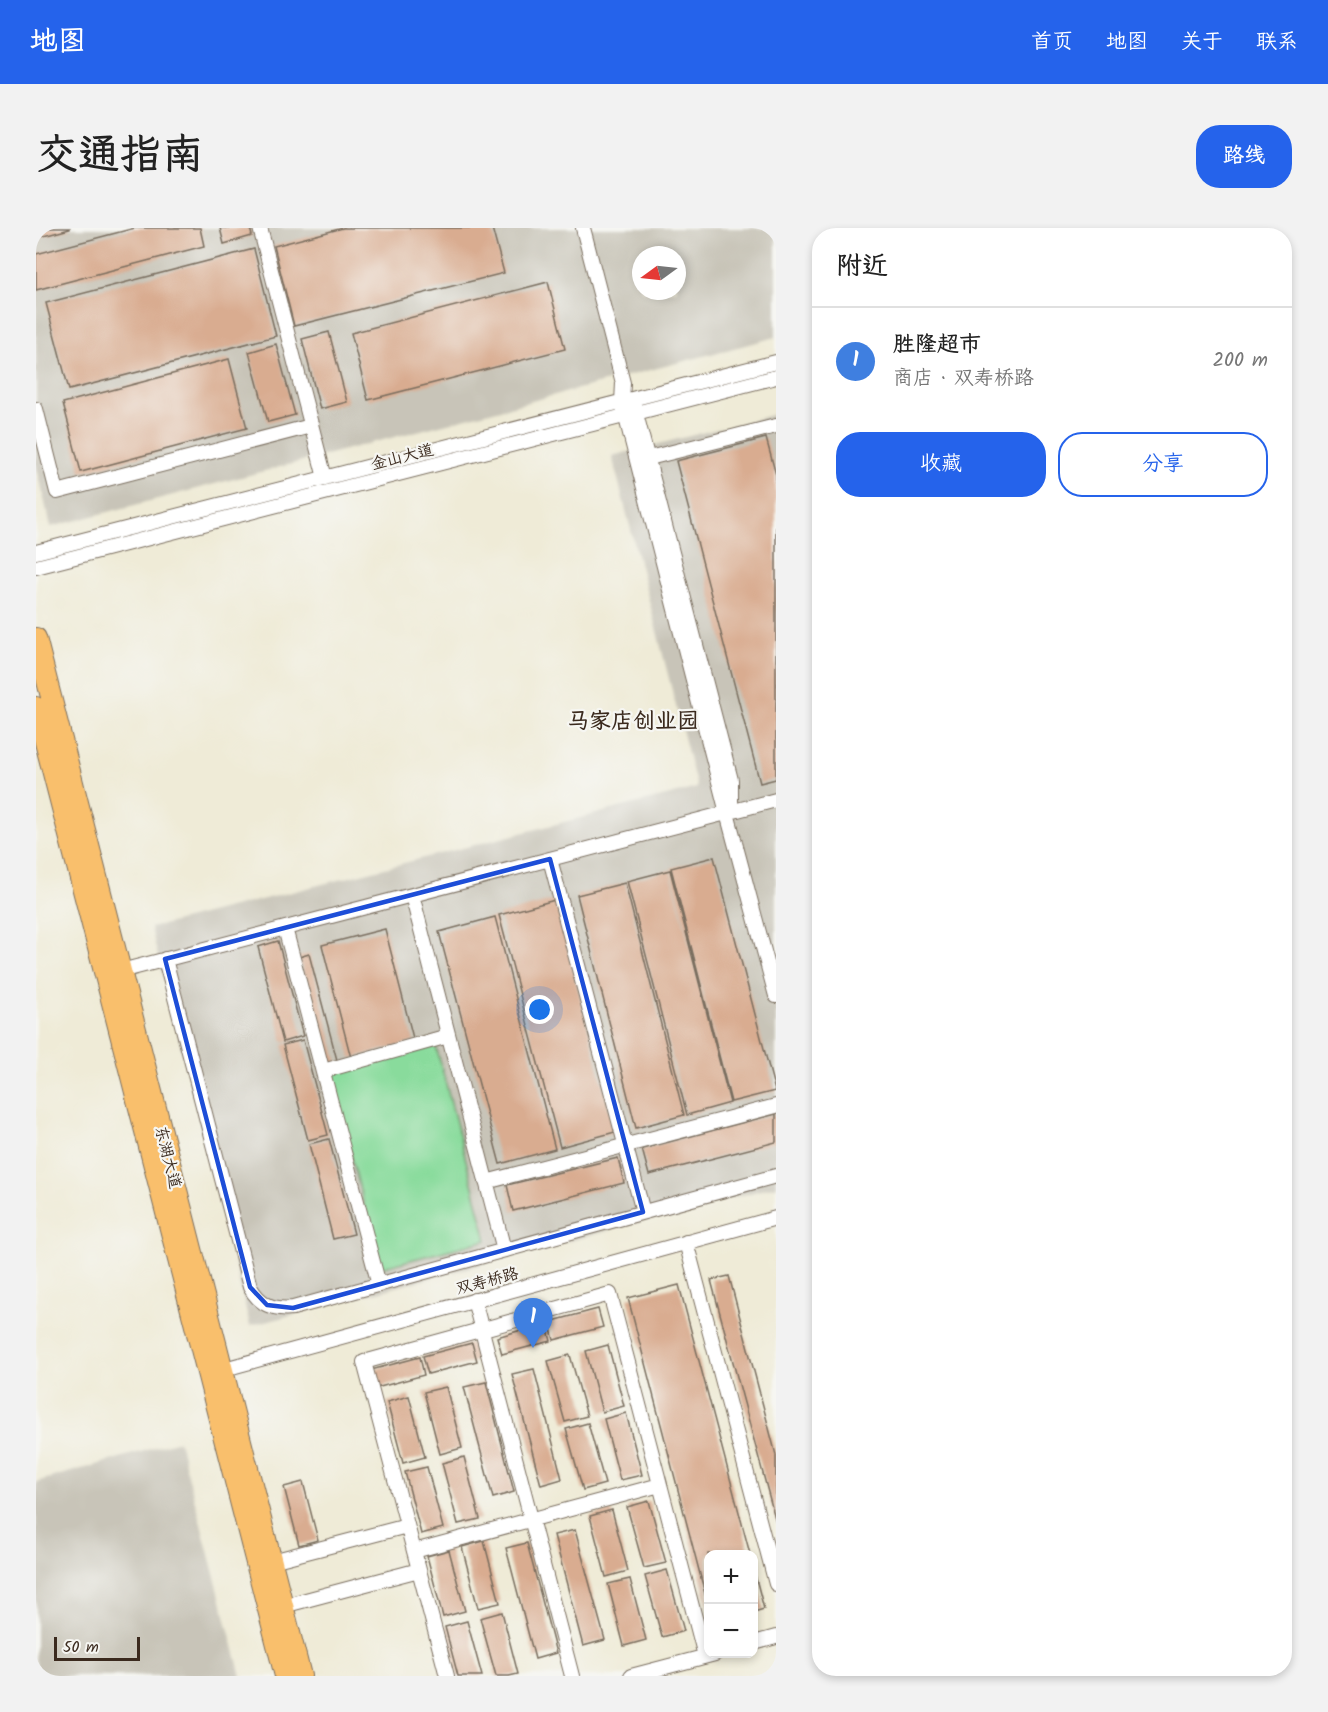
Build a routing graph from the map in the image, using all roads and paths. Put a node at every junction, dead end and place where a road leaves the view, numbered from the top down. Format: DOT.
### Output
graph roads {
  1 [pos="260,228"];
  2 [pos="583,228"];
  3 [pos="776,362"];
  4 [pos="776,377"];
  5 [pos="629,407"];
  6 [pos="36,409"];
  7 [pos="311,426"];
  8 [pos="776,426"];
  9 [pos="643,460"];
  10 [pos="325,478"];
  11 [pos="36,552"];
  12 [pos="36,567"];
  13 [pos="36,638"];
  14 [pos="36,707"];
  15 [pos="776,801"];
  16 [pos="729,813"];
  17 [pos="550,859"];
  18 [pos="412,895"];
  19 [pos="285,928"];
  20 [pos="165,959"];
  21 [pos="121,971"];
  22 [pos="776,996"];
  23 [pos="448,1036"];
  24 [pos="323,1071"];
  25 [pos="776,1106"];
  26 [pos="625,1146"];
  27 [pos="776,1176"];
  28 [pos="486,1182"];
  29 [pos="643,1212"];
  30 [pos="776,1218"];
  31 [pos="686,1242"];
  32 [pos="504,1250"];
  33 [pos="379,1285"];
  34 [pos="474,1300"];
  35 [pos="481,1329"];
  36 [pos="215,1371"];
  37 [pos="660,1485"];
  38 [pos="531,1520"];
  39 [pos="407,1526"];
  40 [pos="414,1551"];
  41 [pos="272,1561"];
  42 [pos="419,1570"];
  43 [pos="776,1584"];
  44 [pos="283,1606"];
  45 [pos="704,1635"];
  46 [pos="776,1637"];
  47 [pos="758,1642"];
  48 [pos="704,1657"];
  49 [pos="285,1676"];
  50 [pos="301,1676"];
  51 [pos="447,1676"];
  52 [pos="572,1676"];
  53 [pos="631,1676"];
  1 -- 7 [label="street"];
  2 -- 5 [label="street"];
  3 -- 5 [label="street, 金山大道"];
  4 -- 5 [label="street, 金山大道"];
  5 -- 9 [label="street"];
  5 -- 10 [label="street, 金山大道"];
  5 -- 12 [label="street, 金山大道"];
  6 -- 7 [label="street"];
  7 -- 10 [label="street"];
  8 -- 9 [label="street"];
  9 -- 16 [label="street"];
  10 -- 11 [label="street, 金山大道"];
  13 -- 21 [label="highway, 东湖大道"];
  14 -- 36 [label="highway, 东湖大道"];
  15 -- 16 [label="street"];
  16 -- 17 [label="street"];
  16 -- 22 [label="street"];
  17 -- 18 [label="street"];
  17 -- 26 [label="street"];
  18 -- 19 [label="street"];
  18 -- 23 [label="street"];
  19 -- 20 [label="street"];
  19 -- 24 [label="street"];
  20 -- 21 [label="street"];
  20 -- 33 [label="street"];
  21 -- 36 [label="highway, 东湖大道"];
  23 -- 24 [label="street"];
  23 -- 28 [label="street"];
  24 -- 33 [label="street"];
  25 -- 26 [label="street"];
  26 -- 28 [label="street"];
  26 -- 29 [label="street"];
  27 -- 29 [label="street"];
  28 -- 32 [label="street"];
  29 -- 32 [label="street"];
  30 -- 31 [label="street, 双寿桥路"];
  31 -- 34 [label="street, 双寿桥路"];
  31 -- 43 [label="street"];
  32 -- 33 [label="street"];
  34 -- 35 [label="street"];
  34 -- 36 [label="street, 双寿桥路"];
  35 -- 37 [label="street"];
  35 -- 38 [label="street"];
  35 -- 39 [label="street"];
  36 -- 41 [label="highway, 东湖大道"];
  36 -- 49 [label="highway, 东湖大道"];
  37 -- 38 [label="street"];
  37 -- 45 [label="street"];
  38 -- 40 [label="street"];
  38 -- 52 [label="street"];
  39 -- 40 [label="street"];
  39 -- 41 [label="street"];
  40 -- 42 [label="street"];
  41 -- 44 [label="highway, 东湖大道"];
  42 -- 44 [label="street"];
  42 -- 51 [label="street"];
  44 -- 50 [label="highway, 东湖大道"];
  46 -- 47 [label="street"];
  48 -- 53 [label="street"];
}
